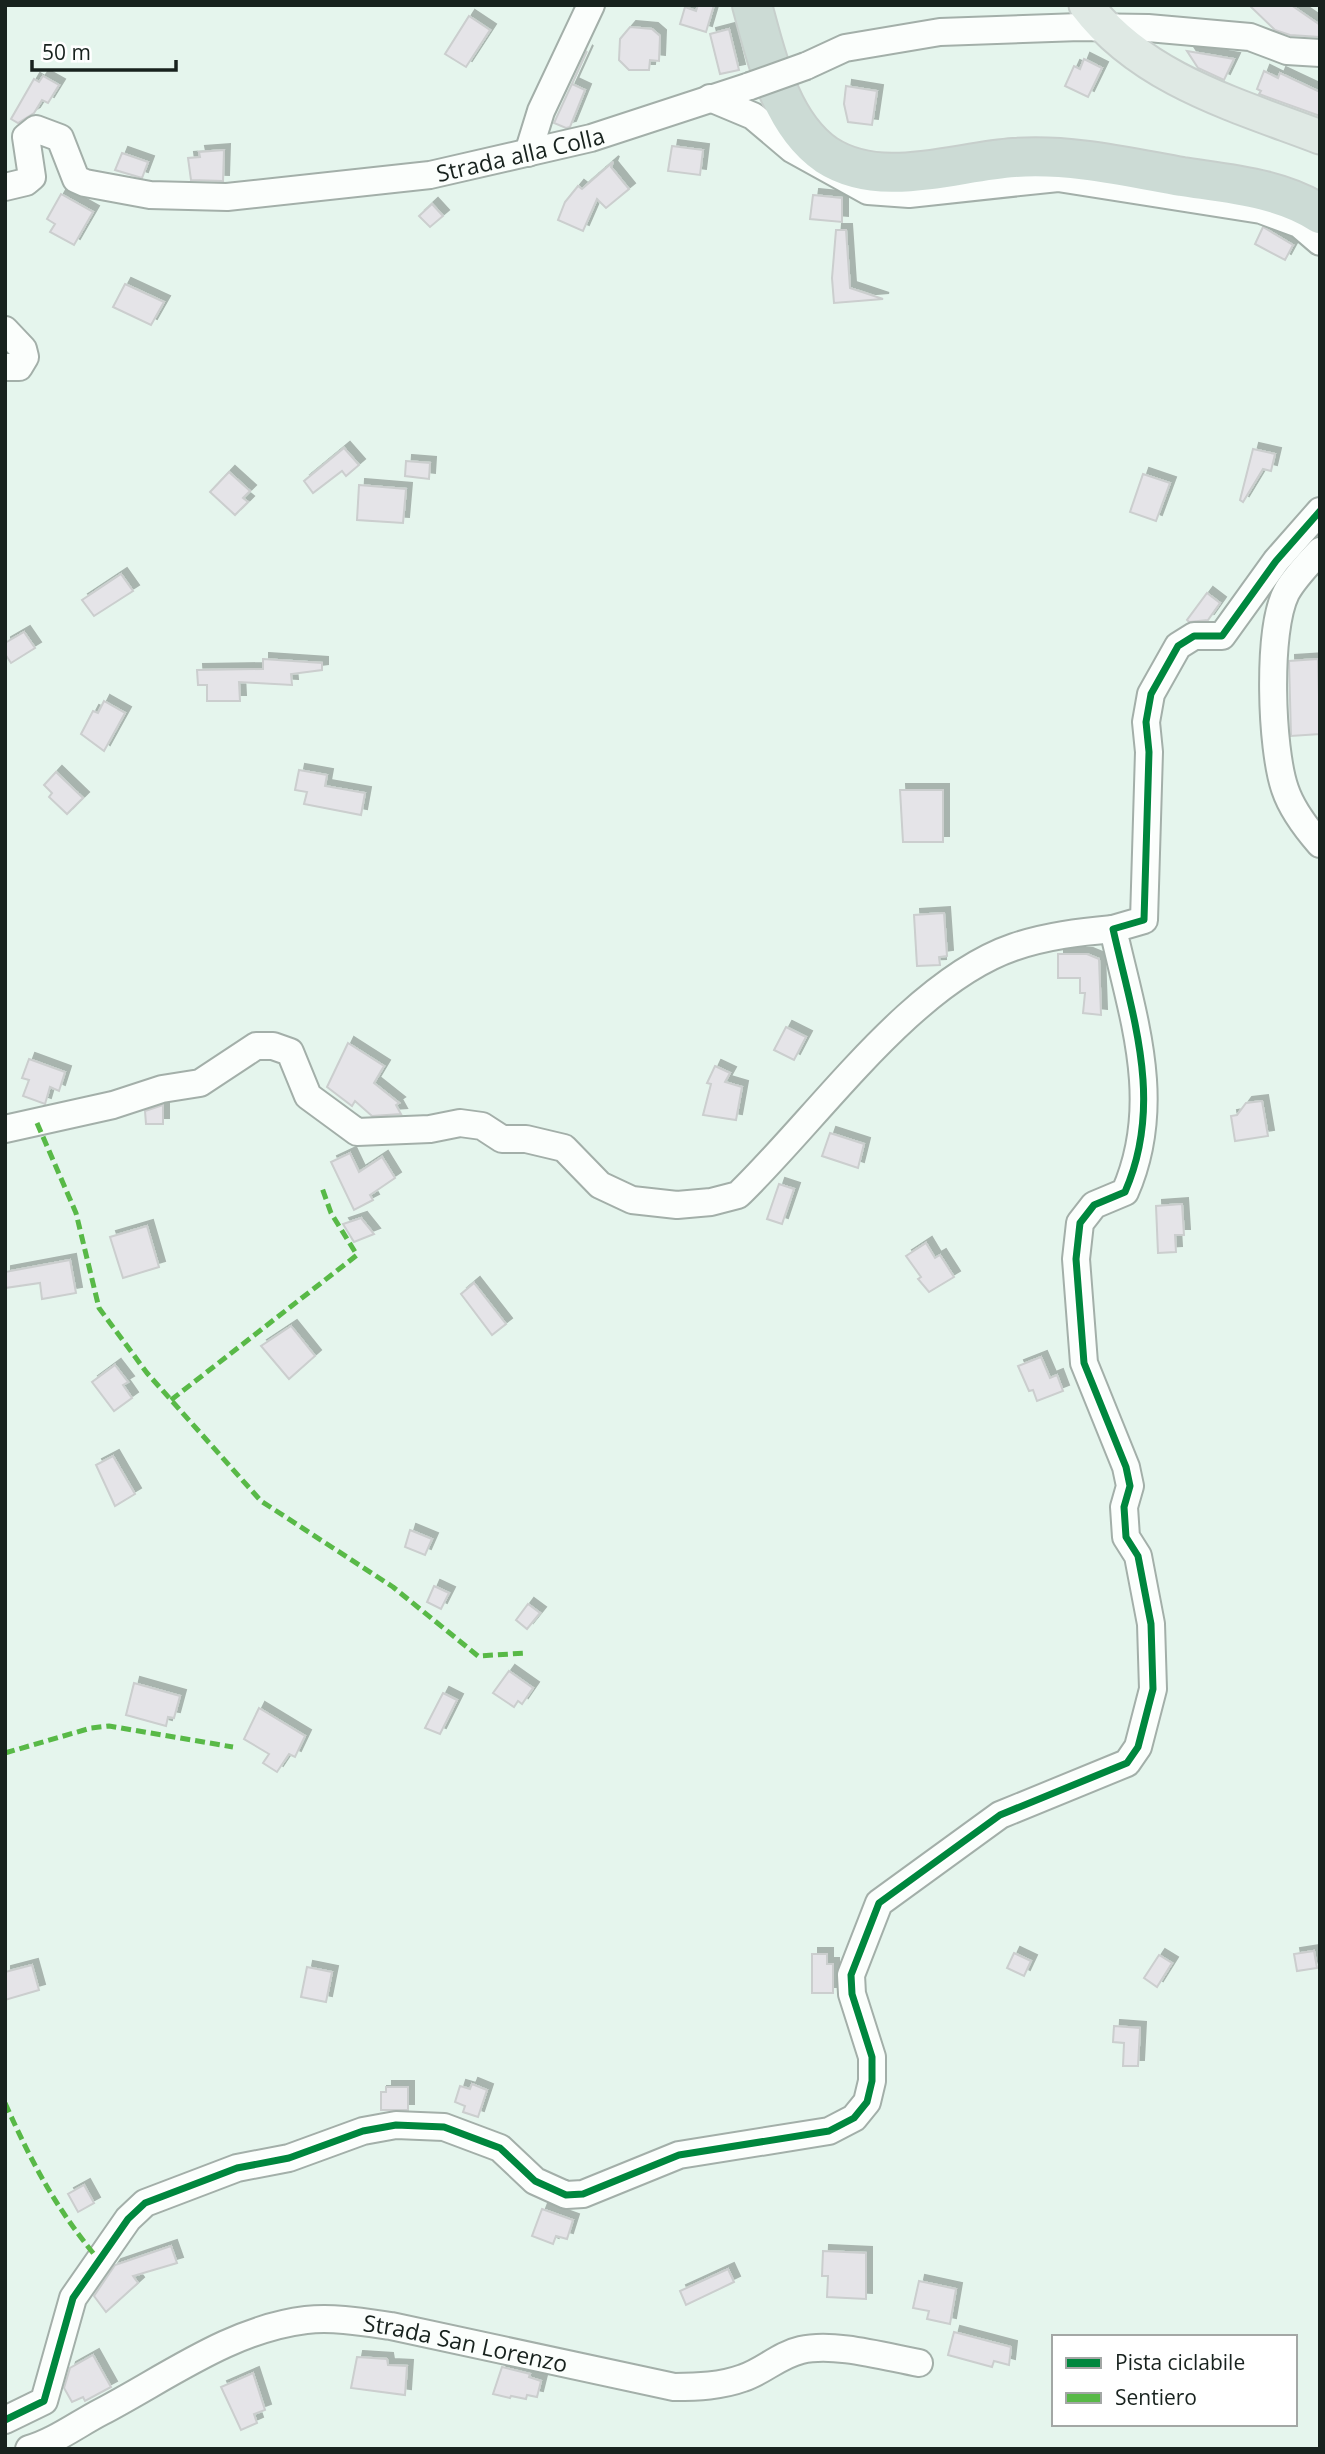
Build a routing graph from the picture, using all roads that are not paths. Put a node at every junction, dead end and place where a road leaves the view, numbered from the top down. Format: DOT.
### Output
graph roads {
  1 [pos="592,5"];
  2 [pos="752,5"];
  3 [pos="1095,17"];
  4 [pos="1320,53"];
  5 [pos="710,98"];
  6 [pos="1320,137"];
  7 [pos="528,153"];
  8 [pos="5,187"];
  9 [pos="1320,214"];
  10 [pos="1320,243"];
  11 [pos="5,330"];
  12 [pos="5,367"];
  13 [pos="1320,511"];
  14 [pos="1320,551"];
  15 [pos="1320,844"];
  16 [pos="1114,929"];
  17 [pos="5,1129"];
  18 [pos="919,2363"];
  19 [pos="5,2420"];
  20 [pos="29,2449"];
  1 -- 7 [label="street"];
  2 -- 9 [label="highway"];
  3 -- 4 [label="street, Strada alla Colla"];
  3 -- 5 [label="street, Strada alla Colla, bridge"];
  3 -- 6 [label="main road"];
  5 -- 7 [label="street, Strada alla Colla"];
  5 -- 10 [label="street"];
  7 -- 8 [label="street, Strada alla Colla"];
  11 -- 12 [label="street"];
  13 -- 16 [label="street"];
  14 -- 15 [label="street"];
  16 -- 17 [label="street"];
  16 -- 19 [label="street"];
  18 -- 20 [label="street, Strada San Lorenzo"];
}
